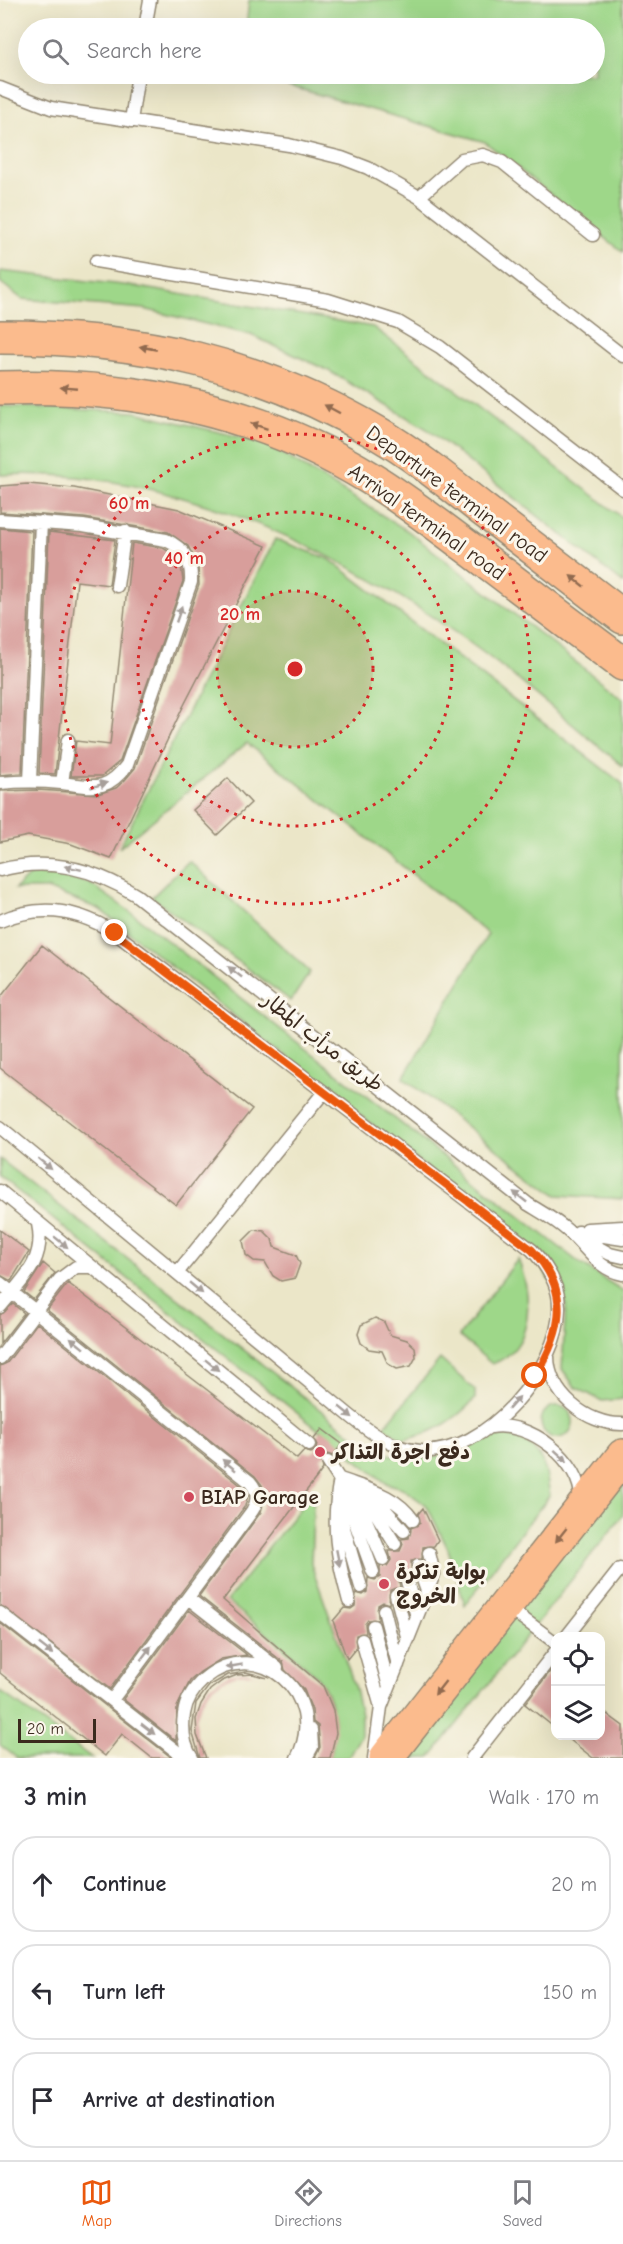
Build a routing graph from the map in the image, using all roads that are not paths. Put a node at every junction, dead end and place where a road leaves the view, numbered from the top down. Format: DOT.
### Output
graph roads {
  1 [pos="150,0"];
  2 [pos="147,18"];
  3 [pos="137,84"];
  4 [pos="0,88"];
  5 [pos="131,121"];
  6 [pos="419,197"];
  7 [pos="593,235"];
  8 [pos="96,261"];
  9 [pos="0,337"];
  10 [pos="623,356"];
  11 [pos="0,388"];
  12 [pos="623,489"];
  13 [pos="0,520"];
  14 [pos="41,522"];
  15 [pos="125,531"];
  16 [pos="117,586"];
  17 [pos="623,617"];
  18 [pos="623,664"];
  19 [pos="68,740"];
  20 [pos="30,781"];
  21 [pos="0,783"];
  22 [pos="62,783"];
  23 [pos="0,870"];
  24 [pos="0,921"];
  25 [pos="324,1092"];
  26 [pos="0,1127"];
  27 [pos="0,1191"];
  28 [pos="38,1224"];
  29 [pos="623,1227"];
  30 [pos="568,1230"];
  31 [pos="623,1239"];
  32 [pos="623,1257"];
  33 [pos="91,1267"];
  34 [pos="177,1273"];
  35 [pos="623,1274"];
  36 [pos="0,1283"];
  37 [pos="12,1292"];
  38 [pos="0,1307"];
  39 [pos="36,1311"];
  40 [pos="548,1356"];
  41 [pos="0,1358"];
  42 [pos="623,1424"];
  43 [pos="491,1427"];
  44 [pos="309,1444"];
  45 [pos="623,1456"];
  46 [pos="328,1462"];
  47 [pos="340,1479"];
  48 [pos="581,1510"];
  49 [pos="413,1520"];
  50 [pos="404,1531"];
  51 [pos="394,1544"];
  52 [pos="429,1553"];
  53 [pos="383,1558"];
  54 [pos="418,1566"];
  55 [pos="620,1569"];
  56 [pos="373,1572"];
  57 [pos="407,1581"];
  58 [pos="361,1587"];
  59 [pos="427,1591"];
  60 [pos="396,1595"];
  61 [pos="188,1598"];
  62 [pos="349,1601"];
  63 [pos="505,1606"];
  64 [pos="384,1610"];
  65 [pos="0,1613"];
  66 [pos="417,1617"];
  67 [pos="373,1626"];
  68 [pos="570,1632"];
  69 [pos="362,1640"];
  70 [pos="408,1640"];
  71 [pos="551,1640"];
  72 [pos="551,1656"];
  73 [pos="398,1665"];
  74 [pos="389,1688"];
  75 [pos="112,1701"];
  76 [pos="381,1707"];
  77 [pos="308,1755"];
  78 [pos="185,1758"];
  79 [pos="192,1758"];
  80 [pos="297,1758"];
  81 [pos="374,1758"];
  82 [pos="386,1758"];
  83 [pos="472,1758"];
  1 -- 2 [label="lane"];
  3 -- 5 [label="lane"];
  4 -- 5 [label="lane"];
  5 -- 6 [label="lane"];
  6 -- 7 [label="lane"];
  6 -- 10 [label="lane"];
  8 -- 12 [label="lane"];
  17 -- 9 [label="main road, Departure terminal road, one-way"];
  18 -- 11 [label="main road, Arrival terminal road, one-way"];
  13 -- 14 [label="lane"];
  14 -- 15 [label="lane"];
  14 -- 20 [label="lane"];
  15 -- 16 [label="lane"];
  22 -- 15 [label="lane, one-way"];
  19 -- 22 [label="lane"];
  20 -- 21 [label="lane"];
  20 -- 22 [label="lane"];
  30 -- 23 [label="lane, طريق مرأب المطار, one-way"];
  24 -- 25 [label="lane"];
  25 -- 34 [label="lane"];
  25 -- 40 [label="lane"];
  26 -- 34 [label="lane, one-way"];
  27 -- 28 [label="lane"];
  28 -- 33 [label="lane, one-way"];
  28 -- 37 [label="lane"];
  29 -- 30 [label="lane"];
  30 -- 31 [label="lane"];
  30 -- 32 [label="lane"];
  30 -- 35 [label="lane, طريق مرأب المطار"];
  33 -- 39 [label="lane"];
  33 -- 44 [label="lane, one-way"];
  34 -- 43 [label="lane, one-way"];
  36 -- 37 [label="lane"];
  37 -- 38 [label="lane"];
  37 -- 39 [label="lane"];
  39 -- 41 [label="lane"];
  61 -- 39 [label="lane, one-way"];
  40 -- 42 [label="lane"];
  43 -- 40 [label="lane, one-way"];
  43 -- 48 [label="lane, one-way"];
  45 -- 48 [label="main road"];
  46 -- 47 [label="lane"];
  47 -- 49 [label="lane"];
  47 -- 50 [label="lane"];
  47 -- 51 [label="lane"];
  47 -- 53 [label="lane"];
  47 -- 56 [label="lane"];
  47 -- 58 [label="lane"];
  47 -- 62 [label="lane, one-way"];
  48 -- 63 [label="main road, one-way"];
  52 -- 59 [label="lane"];
  54 -- 59 [label="lane"];
  55 -- 68 [label="lane"];
  57 -- 66 [label="lane"];
  59 -- 66 [label="lane"];
  60 -- 70 [label="lane"];
  75 -- 61 [label="lane, one-way"];
  61 -- 77 [label="lane"];
  63 -- 71 [label="lane"];
  63 -- 82 [label="main road, one-way"];
  64 -- 73 [label="lane"];
  65 -- 75 [label="lane, one-way"];
  66 -- 70 [label="lane"];
  67 -- 74 [label="lane"];
  69 -- 76 [label="lane"];
  70 -- 73 [label="lane"];
  72 -- 83 [label="lane"];
  73 -- 74 [label="lane"];
  74 -- 76 [label="lane"];
  75 -- 78 [label="lane, one-way"];
  76 -- 81 [label="lane"];
  80 -- 79 [label="lane, one-way"];
}
